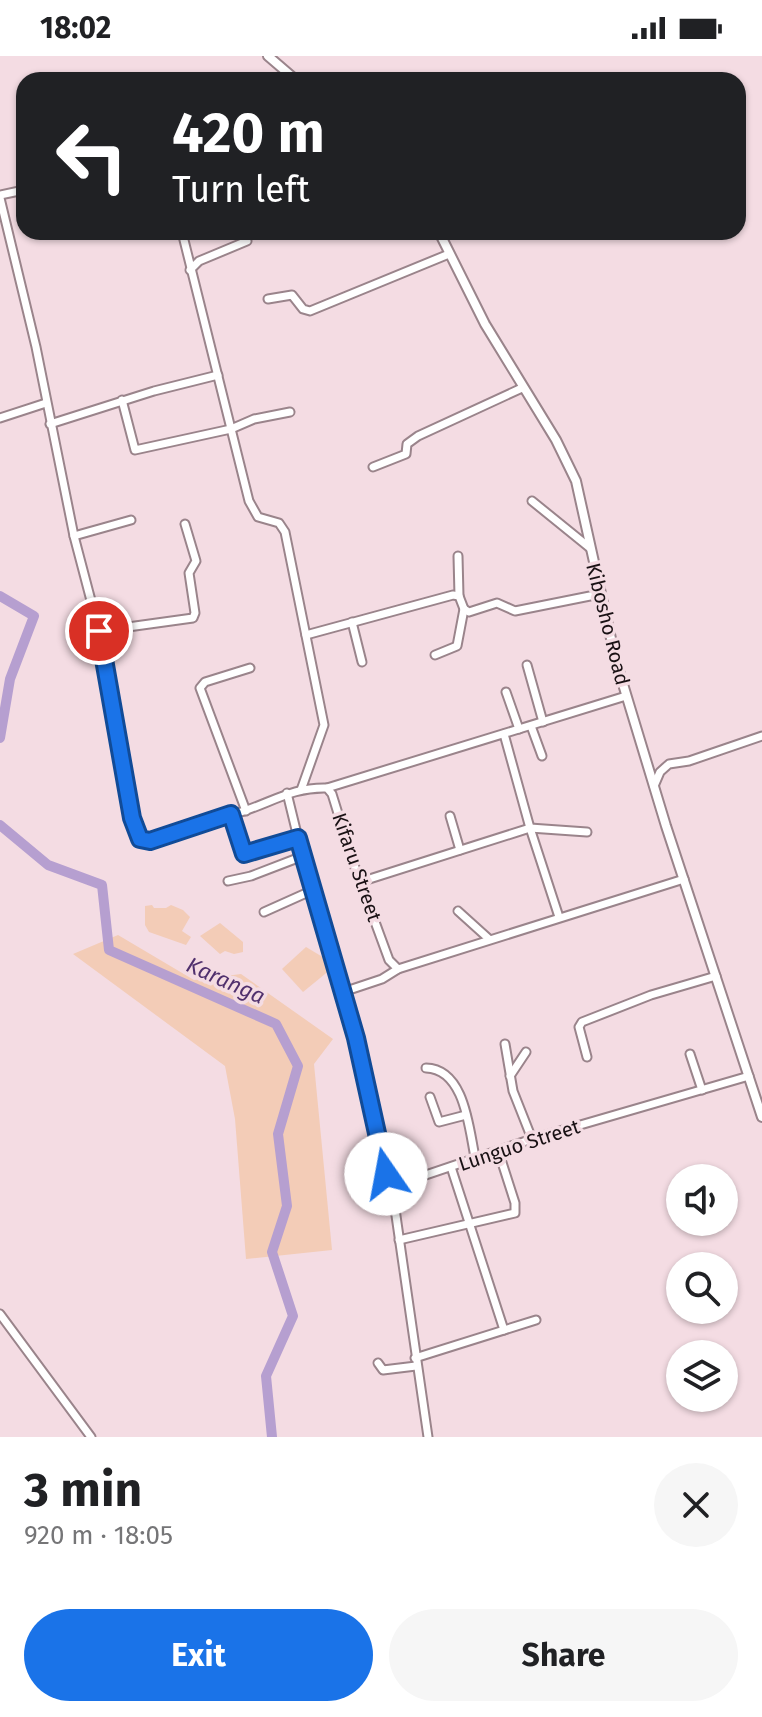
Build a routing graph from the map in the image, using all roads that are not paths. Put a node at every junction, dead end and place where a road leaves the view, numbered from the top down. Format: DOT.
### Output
graph roads {
  1 [pos="268,56"];
  2 [pos="285,72"];
  3 [pos="0,196"];
  4 [pos="184,240"];
  5 [pos="443,240"];
  6 [pos="247,241"];
  7 [pos="449,254"];
  8 [pos="190,270"];
  9 [pos="268,299"];
  10 [pos="218,375"];
  11 [pos="522,388"];
  12 [pos="122,400"];
  13 [pos="46,403"];
  14 [pos="290,412"];
  15 [pos="0,418"];
  16 [pos="50,424"];
  17 [pos="231,429"];
  18 [pos="373,467"];
  19 [pos="532,501"];
  20 [pos="131,520"];
  21 [pos="185,524"];
  22 [pos="74,536"];
  23 [pos="590,548"];
  24 [pos="458,556"];
  25 [pos="600,594"];
  26 [pos="459,596"];
  27 [pos="464,609"];
  28 [pos="352,622"];
  29 [pos="99,631"];
  30 [pos="306,635"];
  31 [pos="435,655"];
  32 [pos="362,662"];
  33 [pos="527,665"];
  34 [pos="250,668"];
  35 [pos="506,692"];
  36 [pos="626,696"];
  37 [pos="543,722"];
  38 [pos="531,726"];
  39 [pos="519,729"];
  40 [pos="504,734"];
  41 [pos="762,736"];
  42 [pos="542,756"];
  43 [pos="654,786"];
  44 [pos="327,788"];
  45 [pos="301,790"];
  46 [pos="287,793"];
  47 [pos="246,811"];
  48 [pos="231,814"];
  49 [pos="450,816"];
  50 [pos="530,828"];
  51 [pos="587,832"];
  52 [pos="298,838"];
  53 [pos="460,850"];
  54 [pos="303,856"];
  55 [pos="684,879"];
  56 [pos="228,881"];
  57 [pos="360,882"];
  58 [pos="313,890"];
  59 [pos="458,911"];
  60 [pos="264,912"];
  61 [pos="559,917"];
  62 [pos="489,939"];
  63 [pos="398,969"];
  64 [pos="716,976"];
  65 [pos="343,992"];
  66 [pos="505,1044"];
  67 [pos="526,1052"];
  68 [pos="690,1054"];
  69 [pos="587,1057"];
  70 [pos="426,1068"];
  71 [pos="510,1076"];
  72 [pos="749,1076"];
  73 [pos="702,1090"];
  74 [pos="430,1097"];
  75 [pos="466,1115"];
  76 [pos="762,1117"];
  77 [pos="532,1139"];
  78 [pos="498,1150"];
  79 [pos="475,1157"];
  80 [pos="451,1167"];
  81 [pos="394,1188"];
  82 [pos="469,1223"];
  83 [pos="399,1240"];
  84 [pos="0,1314"];
  85 [pos="536,1320"];
  86 [pos="504,1330"];
  87 [pos="416,1362"];
  88 [pos="378,1363"];
  89 [pos="91,1437"];
  90 [pos="428,1437"];
  1 -- 2 [label="main road"];
  3 -- 13 [label="street, Kifaru Street"];
  4 -- 8 [label="street"];
  5 -- 7 [label="main road, Kibosho Road"];
  6 -- 8 [label="street"];
  7 -- 9 [label="street"];
  7 -- 11 [label="main road, Kibosho Road"];
  8 -- 10 [label="street"];
  10 -- 12 [label="street"];
  10 -- 17 [label="street"];
  11 -- 18 [label="street"];
  11 -- 23 [label="main road, Kibosho Road"];
  12 -- 16 [label="street"];
  12 -- 17 [label="street"];
  13 -- 15 [label="street"];
  13 -- 16 [label="street, Kifaru Street"];
  14 -- 17 [label="street"];
  16 -- 22 [label="street, Kifaru Street"];
  17 -- 30 [label="street"];
  19 -- 23 [label="street"];
  20 -- 22 [label="street"];
  21 -- 29 [label="street"];
  22 -- 29 [label="street, Kifaru Street"];
  23 -- 25 [label="main road, Kibosho Road"];
  24 -- 26 [label="street"];
  25 -- 27 [label="street"];
  25 -- 36 [label="main road, Kibosho Road"];
  26 -- 27 [label="street"];
  26 -- 28 [label="street"];
  27 -- 31 [label="street"];
  28 -- 30 [label="street"];
  28 -- 32 [label="street"];
  29 -- 48 [label="street, Kifaru Street"];
  30 -- 45 [label="street"];
  33 -- 37 [label="street"];
  34 -- 47 [label="street"];
  35 -- 39 [label="street"];
  36 -- 37 [label="street"];
  36 -- 43 [label="main road, Kibosho Road"];
  37 -- 38 [label="street"];
  38 -- 39 [label="street"];
  38 -- 42 [label="street"];
  39 -- 40 [label="street"];
  40 -- 44 [label="street"];
  40 -- 50 [label="street"];
  41 -- 43 [label="street"];
  43 -- 55 [label="main road, Kibosho Road"];
  44 -- 45 [label="street, Kifaru Street"];
  44 -- 57 [label="street, Kifaru Street"];
  45 -- 46 [label="street, Kifaru Street"];
  46 -- 47 [label="street, Kifaru Street"];
  46 -- 52 [label="street"];
  47 -- 48 [label="street, Kifaru Street"];
  48 -- 52 [label="street"];
  49 -- 53 [label="street"];
  50 -- 51 [label="street"];
  50 -- 53 [label="street"];
  50 -- 61 [label="street"];
  52 -- 54 [label="street"];
  53 -- 57 [label="street"];
  54 -- 56 [label="street"];
  54 -- 58 [label="street"];
  55 -- 61 [label="street"];
  55 -- 64 [label="main road, Kibosho Road"];
  57 -- 63 [label="street, Kifaru Street"];
  58 -- 60 [label="street"];
  58 -- 65 [label="street"];
  59 -- 62 [label="street"];
  61 -- 62 [label="street"];
  62 -- 63 [label="street"];
  63 -- 65 [label="street"];
  64 -- 69 [label="street"];
  64 -- 72 [label="main road, Kibosho Road"];
  65 -- 81 [label="street"];
  66 -- 71 [label="street"];
  67 -- 71 [label="street"];
  68 -- 73 [label="street"];
  70 -- 75 [label="street"];
  71 -- 77 [label="street"];
  72 -- 73 [label="street, Lunguo Street"];
  72 -- 76 [label="main road, Kibosho Road"];
  73 -- 77 [label="street, Lunguo Street"];
  74 -- 75 [label="street"];
  75 -- 79 [label="street"];
  77 -- 78 [label="street, Lunguo Street"];
  78 -- 79 [label="street, Lunguo Street"];
  78 -- 82 [label="street"];
  79 -- 80 [label="street, Lunguo Street"];
  80 -- 81 [label="street, Lunguo Street"];
  80 -- 82 [label="street"];
  81 -- 83 [label="street"];
  82 -- 83 [label="street"];
  82 -- 86 [label="street"];
  83 -- 87 [label="street"];
  84 -- 89 [label="street"];
  85 -- 86 [label="street"];
  86 -- 87 [label="street"];
  87 -- 88 [label="street"];
  87 -- 90 [label="street"];
}
